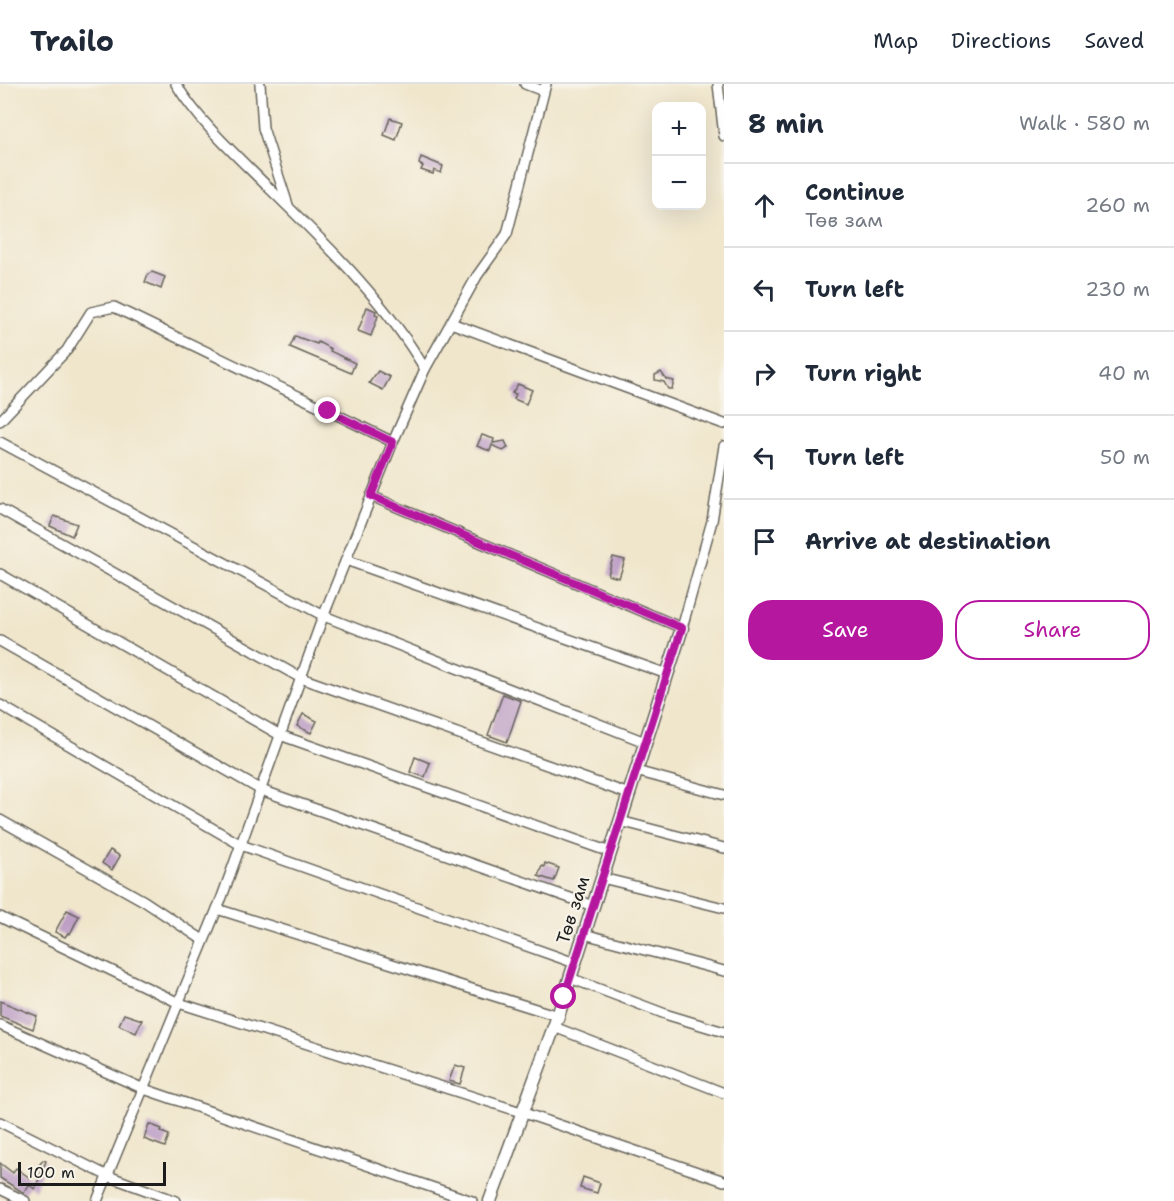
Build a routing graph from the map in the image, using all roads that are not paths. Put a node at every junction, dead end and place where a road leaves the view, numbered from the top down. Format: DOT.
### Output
graph roads {
  1 [pos="176,84"];
  2 [pos="260,84"];
  3 [pos="525,84"];
  4 [pos="718,84"];
  5 [pos="544,88"];
  6 [pos="724,136"];
  7 [pos="289,207"];
  8 [pos="451,323"];
  9 [pos="425,369"];
  10 [pos="0,421"];
  11 [pos="724,424"];
  12 [pos="0,442"];
  13 [pos="393,442"];
  14 [pos="724,446"];
  15 [pos="371,496"];
  16 [pos="724,497"];
  17 [pos="0,509"];
  18 [pos="712,521"];
  19 [pos="346,560"];
  20 [pos="0,574"];
  21 [pos="324,616"];
  22 [pos="682,628"];
  23 [pos="0,641"];
  24 [pos="667,674"];
  25 [pos="301,678"];
  26 [pos="0,705"];
  27 [pos="280,735"];
  28 [pos="645,742"];
  29 [pos="636,771"];
  30 [pos="261,790"];
  31 [pos="629,794"];
  32 [pos="724,795"];
  33 [pos="0,820"];
  34 [pos="620,821"];
  35 [pos="241,845"];
  36 [pos="724,848"];
  37 [pos="610,852"];
  38 [pos="602,878"];
  39 [pos="593,906"];
  40 [pos="724,908"];
  41 [pos="217,909"];
  42 [pos="0,917"];
  43 [pos="584,934"];
  44 [pos="203,940"];
  45 [pos="575,963"];
  46 [pos="724,970"];
  47 [pos="570,978"];
  48 [pos="179,1003"];
  49 [pos="556,1022"];
  50 [pos="0,1025"];
  51 [pos="724,1032"];
  52 [pos="144,1089"];
  53 [pos="724,1093"];
  54 [pos="521,1112"];
  55 [pos="0,1122"];
  56 [pos="108,1176"];
  57 [pos="724,1181"];
  58 [pos="0,1189"];
  59 [pos="26,1201"];
  60 [pos="97,1201"];
  61 [pos="176,1201"];
  62 [pos="472,1201"];
  63 [pos="490,1201"];
  1 -- 7 [label="street"];
  2 -- 7 [label="street"];
  3 -- 5 [label="street"];
  4 -- 6 [label="street"];
  5 -- 8 [label="street"];
  7 -- 9 [label="street"];
  8 -- 9 [label="street"];
  8 -- 11 [label="street"];
  9 -- 13 [label="street"];
  10 -- 13 [label="street"];
  12 -- 21 [label="street"];
  13 -- 15 [label="street"];
  14 -- 18 [label="street"];
  15 -- 19 [label="street"];
  15 -- 22 [label="street"];
  16 -- 18 [label="street"];
  17 -- 25 [label="street"];
  18 -- 22 [label="street"];
  19 -- 21 [label="street"];
  19 -- 24 [label="street"];
  20 -- 27 [label="street"];
  21 -- 25 [label="street"];
  21 -- 28 [label="street"];
  22 -- 24 [label="street, Төв зам"];
  23 -- 30 [label="street"];
  24 -- 28 [label="street, Төв зам"];
  25 -- 27 [label="street"];
  25 -- 31 [label="street"];
  26 -- 35 [label="street"];
  27 -- 30 [label="street"];
  27 -- 37 [label="street"];
  28 -- 29 [label="street, Төв зам"];
  29 -- 31 [label="street, Төв зам"];
  29 -- 32 [label="street"];
  30 -- 35 [label="street"];
  30 -- 39 [label="street"];
  31 -- 34 [label="street, Төв зам"];
  33 -- 44 [label="street"];
  34 -- 36 [label="street"];
  34 -- 37 [label="street, Төв зам"];
  35 -- 41 [label="street"];
  35 -- 45 [label="street"];
  37 -- 38 [label="street, Төв зам"];
  38 -- 39 [label="street, Төв зам"];
  38 -- 40 [label="street"];
  39 -- 43 [label="street, Төв зам"];
  41 -- 44 [label="street"];
  41 -- 49 [label="street"];
  42 -- 48 [label="street"];
  43 -- 45 [label="street, Төв зам"];
  43 -- 46 [label="street"];
  44 -- 48 [label="street"];
  45 -- 47 [label="street, Төв зам"];
  47 -- 49 [label="street, Төв зам"];
  47 -- 51 [label="street"];
  48 -- 52 [label="street"];
  48 -- 54 [label="street"];
  49 -- 53 [label="street"];
  49 -- 54 [label="street, Төв зам"];
  50 -- 52 [label="street"];
  52 -- 56 [label="street"];
  52 -- 62 [label="street"];
  54 -- 57 [label="street"];
  54 -- 63 [label="street, Төв зам"];
  55 -- 56 [label="street"];
  56 -- 60 [label="street"];
  56 -- 61 [label="street"];
  58 -- 59 [label="street"];
}
